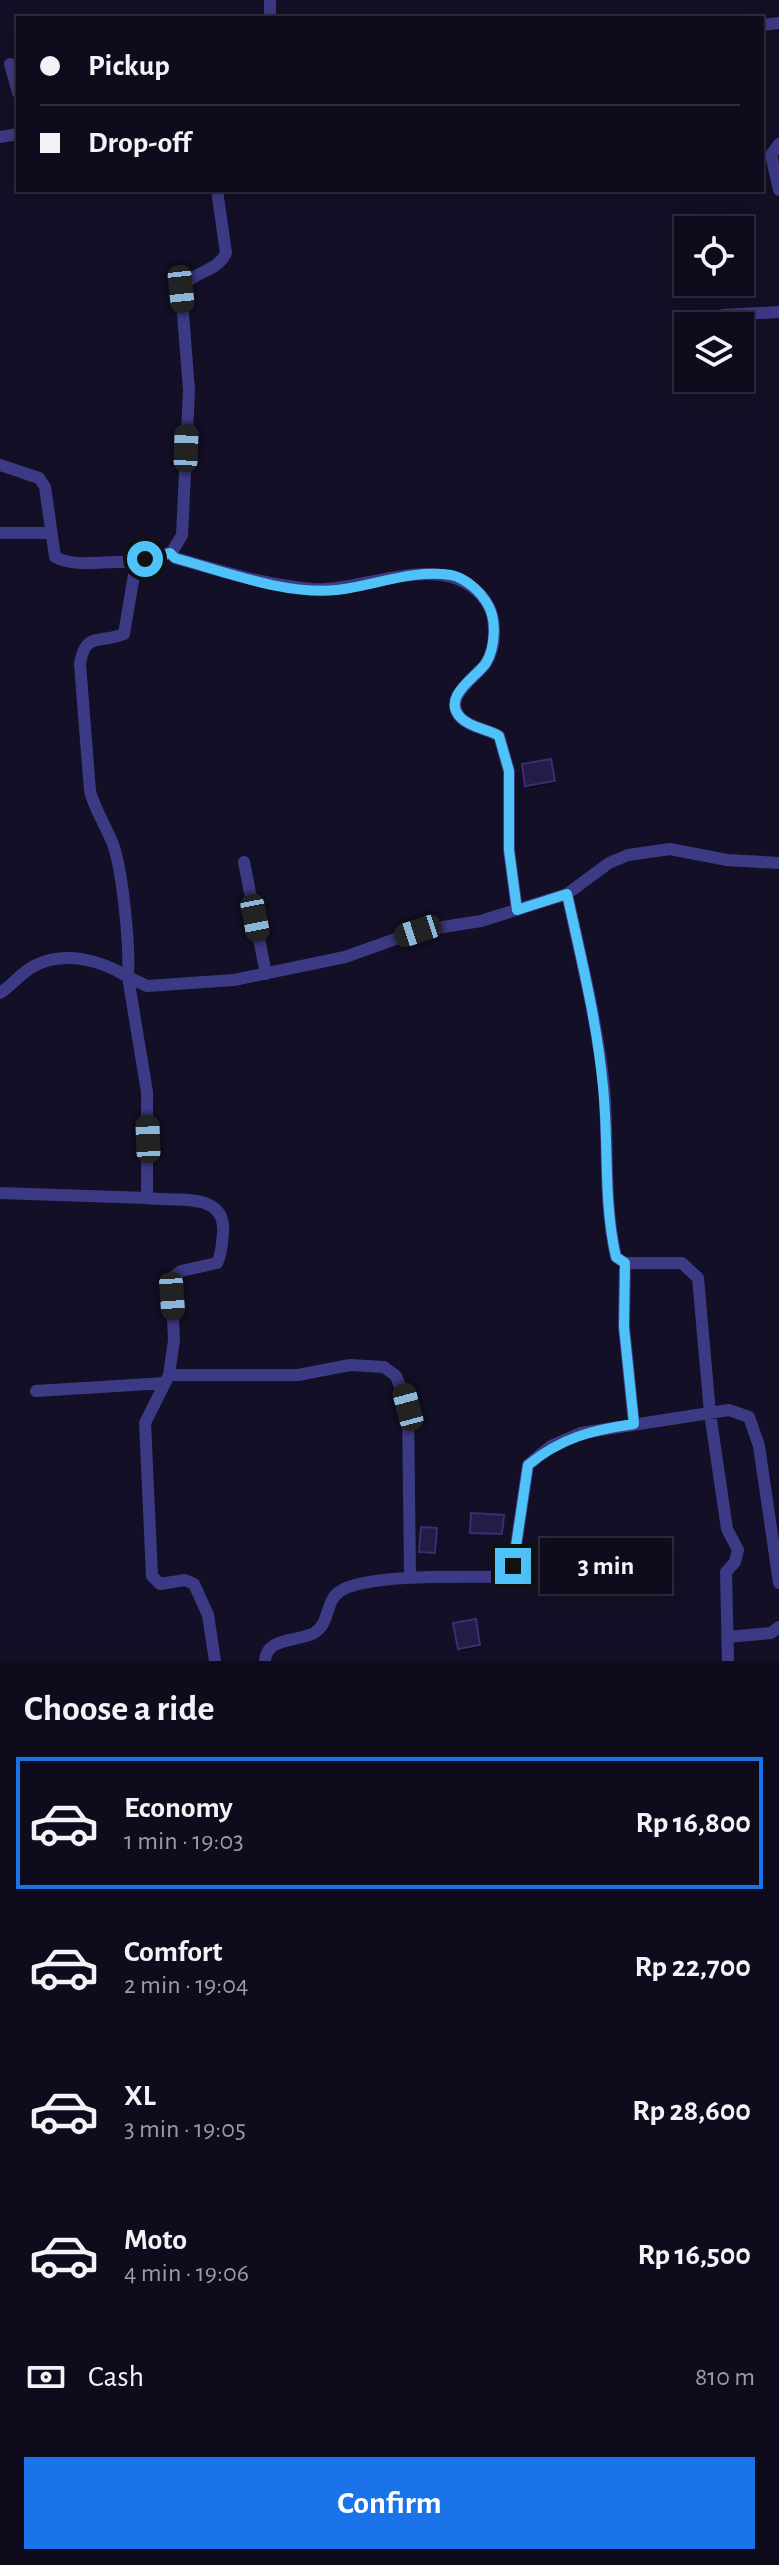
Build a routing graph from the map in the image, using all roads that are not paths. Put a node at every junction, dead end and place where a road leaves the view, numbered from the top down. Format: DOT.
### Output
graph roads {
  1 [pos="10,64"];
  2 [pos="16,86"];
  3 [pos="779,144"];
  4 [pos="779,190"];
  5 [pos="217,192"];
  6 [pos="779,312"];
  7 [pos="754,313"];
  8 [pos="0,465"];
  9 [pos="0,533"];
  10 [pos="50,533"];
  11 [pos="170,553"];
  12 [pos="136,563"];
  13 [pos="244,862"];
  14 [pos="779,863"];
  15 [pos="567,894"];
  16 [pos="517,910"];
  17 [pos="266,974"];
  18 [pos="128,977"];
  19 [pos="0,993"];
  20 [pos="0,1193"];
  21 [pos="147,1198"];
  22 [pos="625,1263"];
  23 [pos="167,1379"];
  24 [pos="36,1391"];
  25 [pos="710,1413"];
  26 [pos="634,1424"];
  27 [pos="410,1576"];
  28 [pos="779,1583"];
  29 [pos="779,1627"];
  30 [pos="727,1637"];
  31 [pos="215,1661"];
  32 [pos="265,1661"];
  33 [pos="728,1661"];
  1 -- 2 [label="street"];
  3 -- 4 [label="street"];
  5 -- 11 [label="street"];
  6 -- 7 [label="street"];
  8 -- 10 [label="street"];
  9 -- 10 [label="street"];
  10 -- 12 [label="street"];
  11 -- 12 [label="street"];
  11 -- 16 [label="street"];
  12 -- 18 [label="street"];
  13 -- 17 [label="street"];
  14 -- 15 [label="street"];
  15 -- 16 [label="street"];
  15 -- 22 [label="street"];
  16 -- 17 [label="street"];
  17 -- 18 [label="street"];
  18 -- 19 [label="street"];
  18 -- 21 [label="street"];
  20 -- 21 [label="street"];
  21 -- 23 [label="street"];
  22 -- 25 [label="street"];
  22 -- 26 [label="street"];
  23 -- 24 [label="street"];
  23 -- 27 [label="street"];
  23 -- 31 [label="street"];
  25 -- 26 [label="street"];
  25 -- 28 [label="street"];
  25 -- 30 [label="street"];
  26 -- 27 [label="street"];
  27 -- 32 [label="street"];
  29 -- 30 [label="street"];
  30 -- 33 [label="street"];
}
